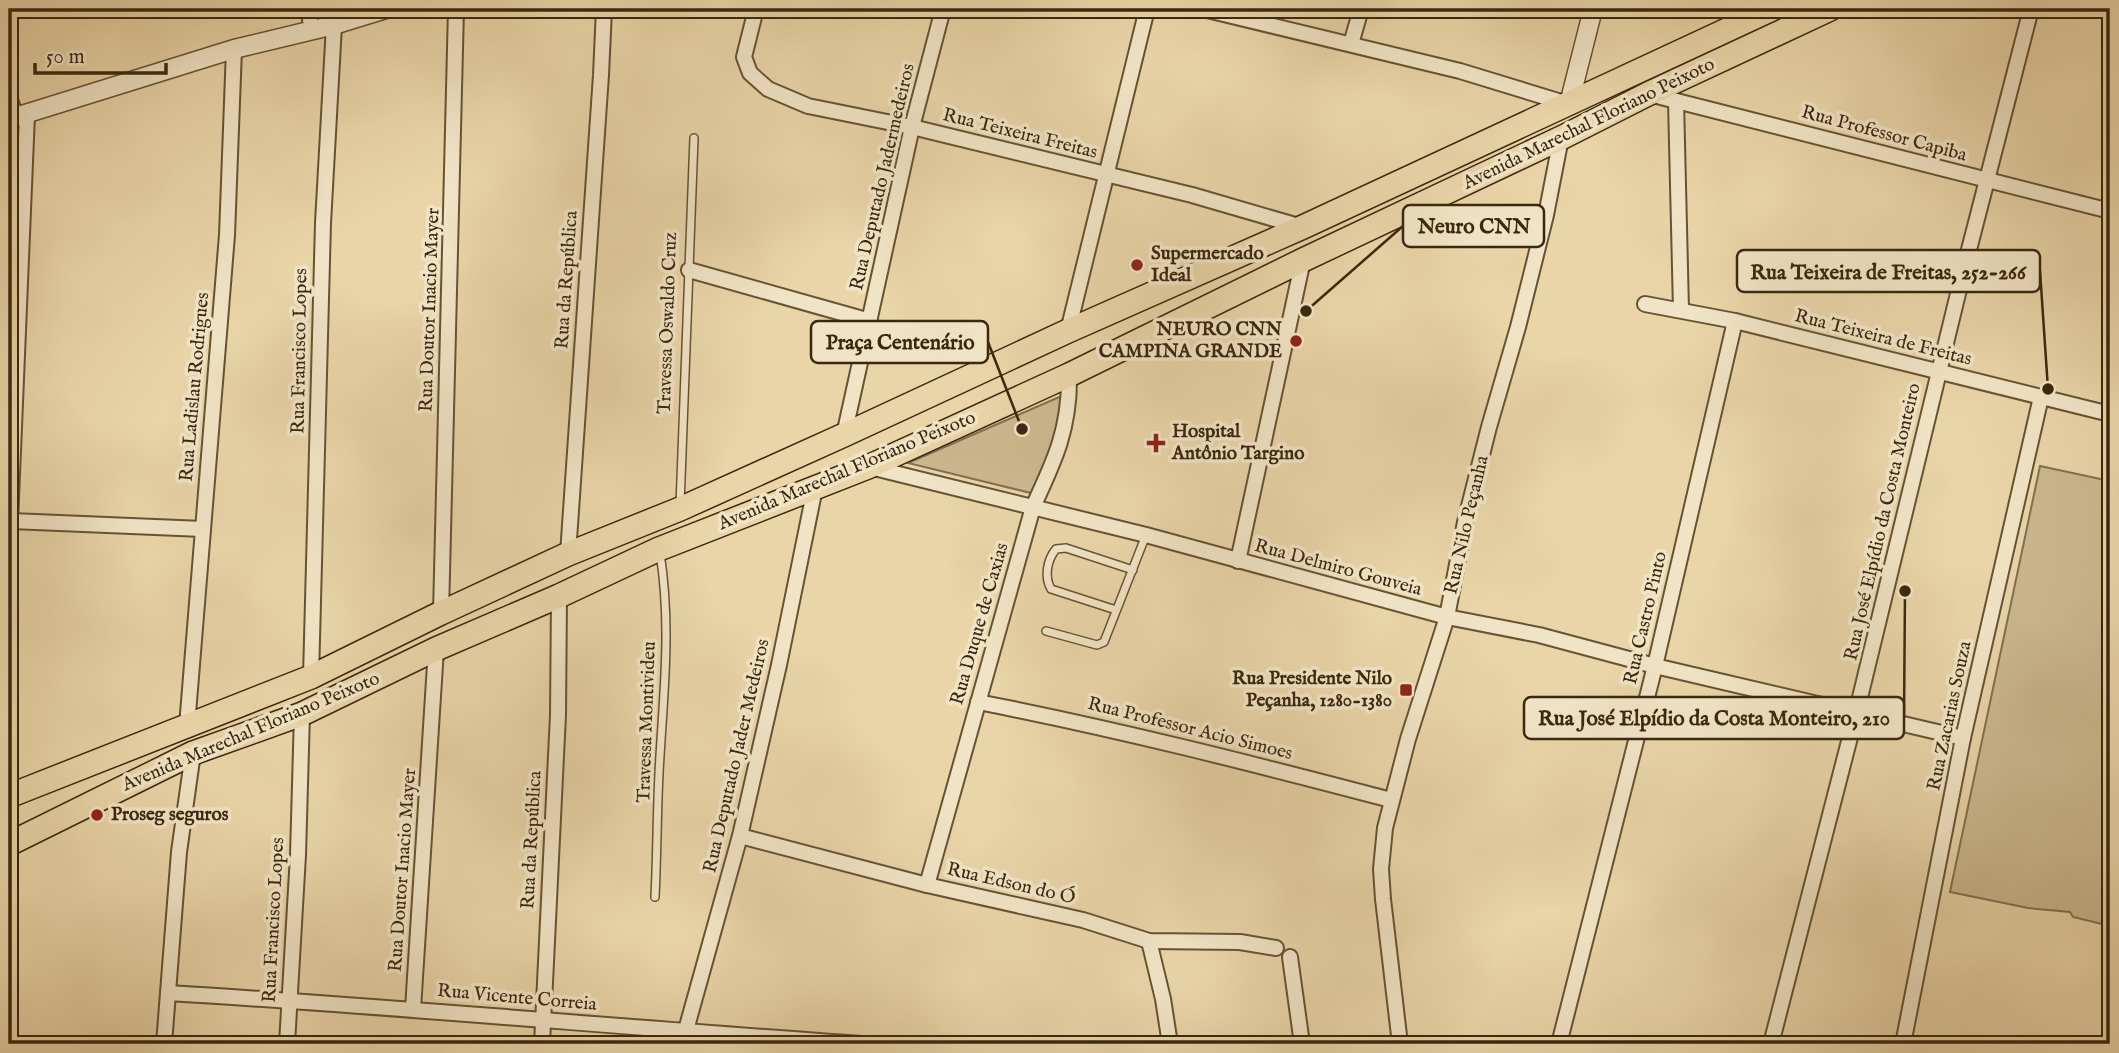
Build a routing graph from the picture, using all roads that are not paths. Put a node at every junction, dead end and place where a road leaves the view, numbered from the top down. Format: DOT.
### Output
graph roads {
  1 [pos="308,9"];
  2 [pos="386,9"];
  3 [pos="456,9"];
  4 [pos="604,9"];
  5 [pos="756,9"];
  6 [pos="943,9"];
  7 [pos="1147,9"];
  8 [pos="1203,9"];
  9 [pos="1361,9"];
  10 [pos="1592,9"];
  11 [pos="1772,9"];
  12 [pos="1830,9"];
  13 [pos="2031,9"];
  14 [pos="334,26"];
  15 [pos="312,30"];
  16 [pos="1351,44"];
  17 [pos="234,49"];
  18 [pos="1648,94"];
  19 [pos="9,97"];
  20 [pos="1676,101"];
  21 [pos="1569,104"];
  22 [pos="17,117"];
  23 [pos="912,128"];
  24 [pos="694,138"];
  25 [pos="1561,138"];
  26 [pos="1107,174"];
  27 [pos="1987,181"];
  28 [pos="2110,211"];
  29 [pos="1303,227"];
  30 [pos="1303,260"];
  31 [pos="689,270"];
  32 [pos="1645,304"];
  33 [pos="1681,310"];
  34 [pos="870,321"];
  35 [pos="1735,321"];
  36 [pos="1068,331"];
  37 [pos="1939,370"];
  38 [pos="1069,375"];
  39 [pos="2041,397"];
  40 [pos="2110,414"];
  41 [pos="844,435"];
  42 [pos="868,467"];
  43 [pos="815,488"];
  44 [pos="1033,507"];
  45 [pos="680,509"];
  46 [pos="11,522"];
  47 [pos="203,529"];
  48 [pos="1146,535"];
  49 [pos="9,547"];
  50 [pos="659,549"];
  51 [pos="568,554"];
  52 [pos="1238,561"];
  53 [pos="1133,570"];
  54 [pos="559,596"];
  55 [pos="1116,610"];
  56 [pos="441,613"];
  57 [pos="1447,617"];
  58 [pos="1046,631"];
  59 [pos="436,649"];
  60 [pos="1655,666"];
  61 [pos="311,677"];
  62 [pos="978,702"];
  63 [pos="302,714"];
  64 [pos="1856,714"];
  65 [pos="187,726"];
  66 [pos="1964,738"];
  67 [pos="193,753"];
  68 [pos="9,796"];
  69 [pos="1391,800"];
  70 [pos="740,836"];
  71 [pos="9,844"];
  72 [pos="927,885"];
  73 [pos="655,897"];
  74 [pos="1149,942"];
  75 [pos="1276,948"];
  76 [pos="1290,957"];
  77 [pos="168,993"];
  78 [pos="289,1001"];
  79 [pos="414,1009"];
  80 [pos="542,1022"];
  81 [pos="686,1030"];
  82 [pos="164,1044"];
  83 [pos="287,1044"];
  84 [pos="542,1044"];
  85 [pos="862,1044"];
  86 [pos="1170,1044"];
  87 [pos="1303,1044"];
  88 [pos="1399,1044"];
  89 [pos="1559,1044"];
  90 [pos="1772,1044"];
  91 [pos="1903,1044"];
  1 -- 15 [label="street"];
  2 -- 14 [label="street"];
  3 -- 56 [label="street, Rua Doutor Inacio Mayer"];
  4 -- 51 [label="street, Rua da República"];
  5 -- 23 [label="street, Rua Teixeira Freitas"];
  6 -- 23 [label="street, Rua Deputado Jadermedeiros"];
  7 -- 26 [label="street"];
  8 -- 16 [label="street"];
  9 -- 16 [label="street"];
  10 -- 21 [label="street, Rua Nilo Peçanha"];
  11 -- 21 [label="main road, Avenida Marechal Floriano Peixoto"];
  12 -- 18 [label="main road, Avenida Marechal Floriano Peixoto"];
  13 -- 27 [label="street, Rua José Elpídio da Costa Monteiro"];
  14 -- 15 [label="street"];
  14 -- 61 [label="street, Rua Francisco Lopes"];
  15 -- 17 [label="street"];
  16 -- 21 [label="street"];
  17 -- 22 [label="street"];
  17 -- 47 [label="street, Rua Ladislau Rodrigues"];
  18 -- 20 [label="street, Rua Professor Capiba"];
  18 -- 25 [label="main road, Avenida Marechal Floriano Peixoto"];
  19 -- 22 [label="street"];
  20 -- 27 [label="street, Rua Professor Capiba"];
  20 -- 33 [label="street"];
  21 -- 25 [label="main road, Rua Nilo Peçanha"];
  21 -- 29 [label="main road, Avenida Marechal Floriano Peixoto"];
  22 -- 46 [label="street"];
  23 -- 26 [label="street, Rua Teixeira Freitas"];
  23 -- 34 [label="street, Rua Deputado Jadermedeiros"];
  24 -- 31 [label="lane, Travessa Oswaldo Cruz"];
  25 -- 30 [label="main road, Avenida Marechal Floriano Peixoto"];
  25 -- 57 [label="street, Rua Nilo Peçanha"];
  26 -- 29 [label="street, Rua Teixeira Freitas"];
  26 -- 36 [label="street"];
  27 -- 28 [label="street, Rua Professor Capiba"];
  27 -- 37 [label="street, Rua José Elpídio da Costa Monteiro"];
  29 -- 36 [label="main road, Avenida Marechal Floriano Peixoto"];
  30 -- 38 [label="main road, Avenida Marechal Floriano Peixoto"];
  30 -- 52 [label="street"];
  31 -- 34 [label="street"];
  31 -- 45 [label="lane, Travessa Oswaldo Cruz"];
  32 -- 33 [label="street, Rua Teixeira de Freitas"];
  33 -- 35 [label="street, Rua Teixeira de Freitas"];
  34 -- 41 [label="street, Rua Deputado Jadermedeiros"];
  35 -- 37 [label="street, Rua Teixeira de Freitas"];
  35 -- 60 [label="street, Rua Castro Pinto"];
  36 -- 41 [label="main road, Avenida Marechal Floriano Peixoto"];
  37 -- 39 [label="street, Rua Teixeira de Freitas"];
  37 -- 64 [label="street, Rua José Elpídio da Costa Monteiro"];
  38 -- 42 [label="main road, Avenida Marechal Floriano Peixoto"];
  38 -- 44 [label="street, Rua Duque de Caxias"];
  39 -- 40 [label="street, Rua Teixeira de Freitas"];
  39 -- 66 [label="street, Rua Zacarias Souza"];
  41 -- 45 [label="main road, Avenida Marechal Floriano Peixoto"];
  42 -- 43 [label="main road, Avenida Marechal Floriano Peixoto"];
  42 -- 44 [label="street, Rua Delmiro Gouveia"];
  43 -- 50 [label="main road, Avenida Marechal Floriano Peixoto"];
  43 -- 70 [label="street, Rua Deputado Jader Medeiros"];
  44 -- 48 [label="street, Rua Delmiro Gouveia"];
  44 -- 62 [label="street, Rua Duque de Caxias"];
  45 -- 51 [label="main road, Avenida Marechal Floriano Peixoto"];
  46 -- 47 [label="street"];
  46 -- 49 [label="street"];
  47 -- 65 [label="street, Rua Ladislau Rodrigues"];
  48 -- 52 [label="street, Rua Delmiro Gouveia"];
  48 -- 53 [label="lane"];
  50 -- 54 [label="main road, Avenida Marechal Floriano Peixoto"];
  50 -- 73 [label="lane, Travessa Montivideu"];
  51 -- 56 [label="main road, Avenida Marechal Floriano Peixoto"];
  52 -- 57 [label="street, Rua Delmiro Gouveia"];
  53 -- 55 [label="lane"];
  53 -- 55 [label="lane"];
  54 -- 59 [label="main road, Avenida Marechal Floriano Peixoto"];
  54 -- 80 [label="street, Rua da República"];
  55 -- 58 [label="lane"];
  56 -- 61 [label="main road, Avenida Marechal Floriano Peixoto"];
  57 -- 60 [label="street, Rua Delmiro Gouveia"];
  57 -- 69 [label="street, Rua Nilo Peçanha"];
  59 -- 63 [label="main road, Avenida Marechal Floriano Peixoto"];
  59 -- 79 [label="street, Rua Doutor Inacio Mayer"];
  60 -- 64 [label="street, Rua Delmiro Gouveia"];
  60 -- 89 [label="street, Rua Castro Pinto"];
  61 -- 65 [label="main road, Avenida Marechal Floriano Peixoto"];
  62 -- 69 [label="street, Rua Professor Acio Simoes"];
  62 -- 72 [label="street, Rua Duque de Caxias"];
  63 -- 67 [label="main road, Avenida Marechal Floriano Peixoto"];
  63 -- 78 [label="street, Rua Francisco Lopes"];
  64 -- 66 [label="street, Rua Delmiro Gouveia"];
  64 -- 90 [label="street, Rua José Elpídio da Costa Monteiro"];
  65 -- 68 [label="main road, Avenida Marechal Floriano Peixoto"];
  66 -- 91 [label="street, Rua Zacarias Souza"];
  67 -- 71 [label="main road, Avenida Marechal Floriano Peixoto"];
  67 -- 77 [label="street"];
  69 -- 88 [label="street, Rua Nilo Peçanha"];
  70 -- 72 [label="street, Rua Edson do Ó"];
  70 -- 81 [label="street, Rua Deputado Jader Medeiros"];
  72 -- 74 [label="street, Rua Edson do Ó"];
  74 -- 75 [label="street, Rua Edson do Ó"];
  74 -- 86 [label="street"];
  76 -- 87 [label="street"];
  77 -- 78 [label="street, Rua Vicente Correia"];
  77 -- 82 [label="street"];
  78 -- 79 [label="street, Rua Vicente Correia"];
  78 -- 83 [label="street, Rua Francisco Lopes"];
  79 -- 80 [label="street, Rua Vicente Correia"];
  80 -- 81 [label="street, Rua Vicente Correia"];
  80 -- 84 [label="street, Rua da República"];
  81 -- 85 [label="street, Rua Vicente Correia"];
}
